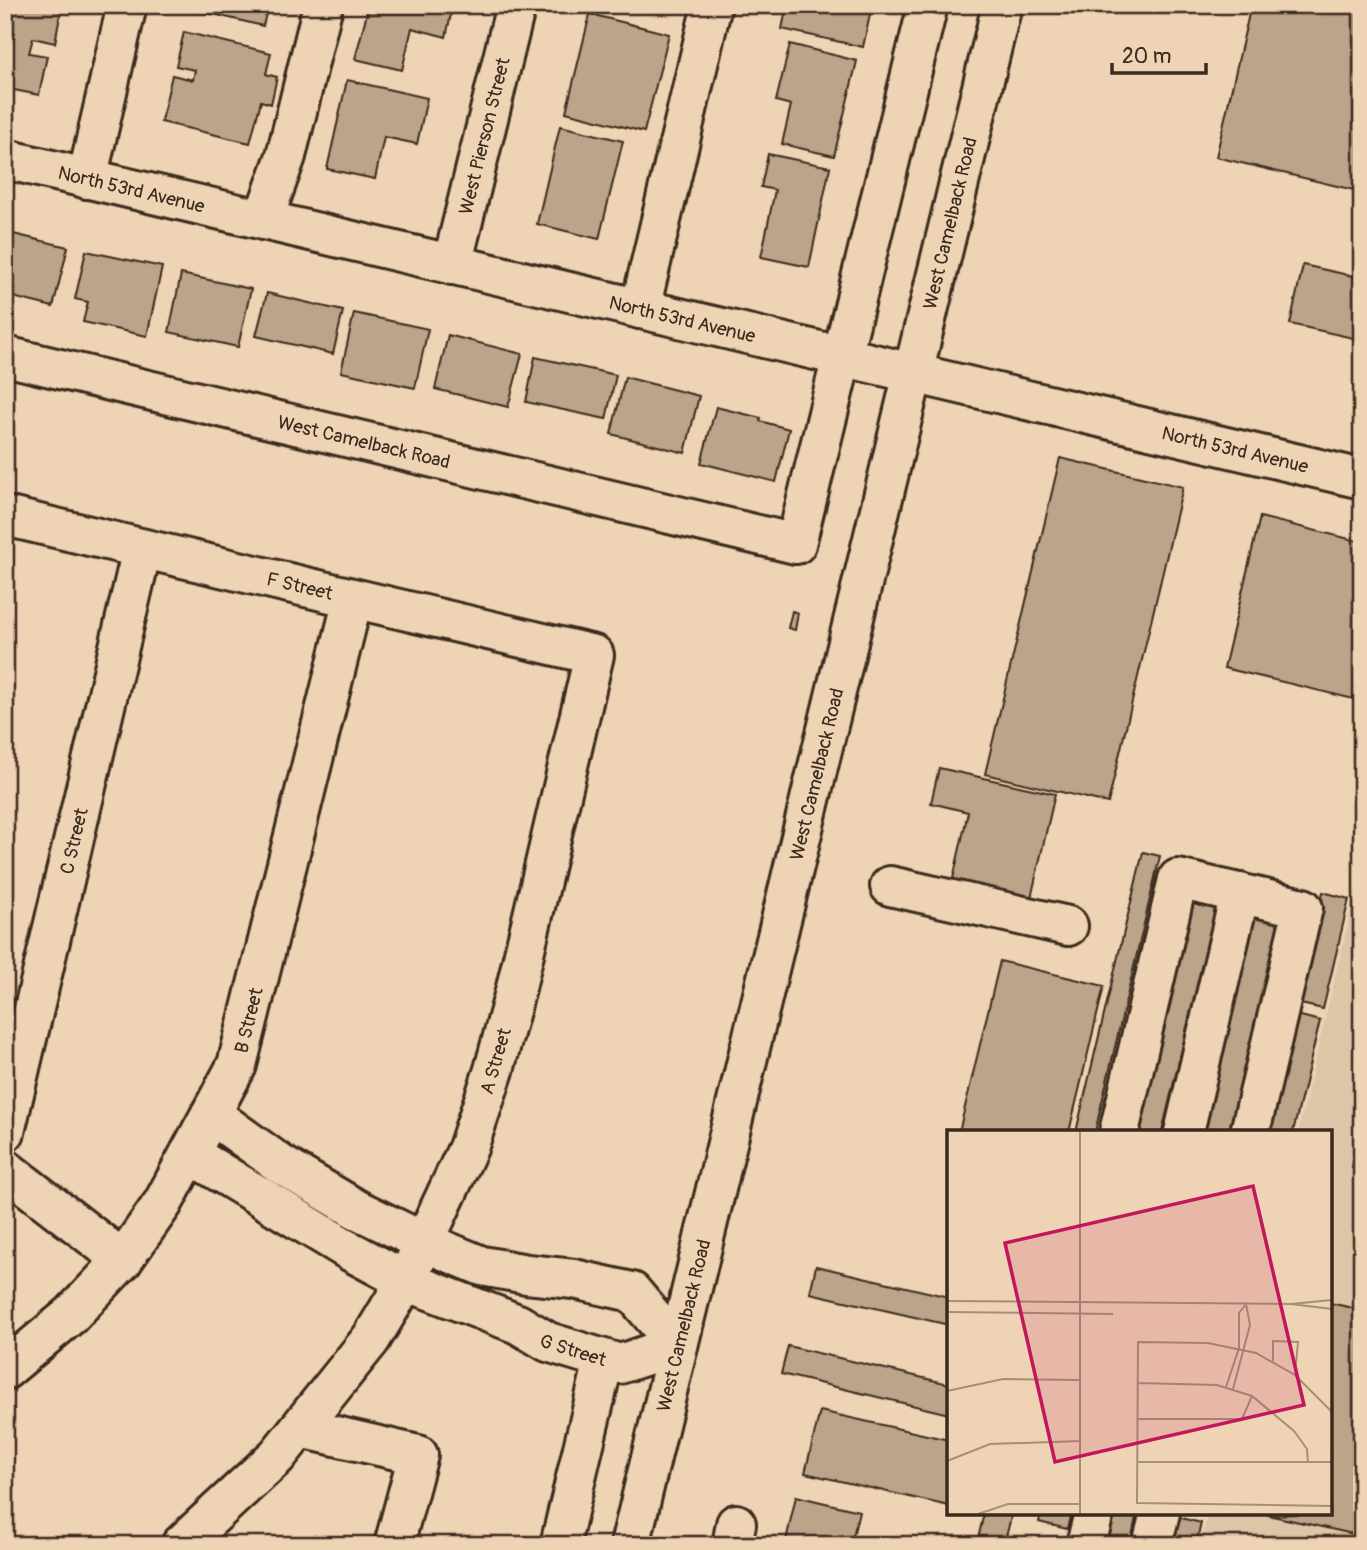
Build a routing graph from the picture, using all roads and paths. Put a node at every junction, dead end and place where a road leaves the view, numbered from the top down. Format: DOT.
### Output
graph roads {
  1 [pos="127,5"];
  2 [pos="323,5"];
  3 [pos="516,5"];
  4 [pos="712,5"];
  5 [pos="928,5"];
  6 [pos="1002,5"];
  7 [pos="5,159"];
  8 [pos="87,178"];
  9 [pos="263,220"];
  10 [pos="452,265"];
  11 [pos="640,309"];
  12 [pos="5,356"];
  13 [pos="842,357"];
  14 [pos="914,374"];
  15 [pos="1362,479"];
  16 [pos="5,516"];
  17 [pos="142,549"];
  18 [pos="353,599"];
  19 [pos="594,655"];
  20 [pos="890,886"];
  21 [pos="1240,893"];
  22 [pos="1068,926"];
  23 [pos="211,1114"];
  24 [pos="1119,1130"];
  25 [pos="1184,1130"];
  26 [pos="1250,1130"];
  27 [pos="5,1132"];
  28 [pos="190,1154"];
  29 [pos="5,1168"];
  30 [pos="424,1242"];
  31 [pos="123,1260"];
  32 [pos="406,1281"];
  33 [pos="677,1345"];
  34 [pos="604,1360"];
  35 [pos="5,1370"];
  36 [pos="301,1428"];
  37 [pos="1094,1515"];
  38 [pos="1160,1515"];
  39 [pos="190,1543"];
  40 [pos="394,1545"];
  41 [pos="560,1545"];
  42 [pos="630,1545"];
  43 [pos="1086,1545"];
  44 [pos="1153,1545"];
  1 -- 8 [label="street"];
  2 -- 9 [label="street"];
  3 -- 10 [label="street, West Pierson Street"];
  4 -- 11 [label="street"];
  5 -- 13 [label="street, West Camelback Road"];
  6 -- 14 [label="street, West Camelback Road"];
  7 -- 8 [label="street, North 53rd Avenue"];
  8 -- 9 [label="street, North 53rd Avenue"];
  9 -- 10 [label="street, North 53rd Avenue"];
  10 -- 11 [label="street, North 53rd Avenue"];
  11 -- 13 [label="street, North 53rd Avenue"];
  12 -- 13 [label="street, West Camelback Road"];
  13 -- 14 [label="street, North 53rd Avenue"];
  14 -- 15 [label="street, North 53rd Avenue"];
  14 -- 33 [label="street, West Camelback Road"];
  16 -- 17 [label="street, F Street"];
  17 -- 18 [label="street, F Street"];
  17 -- 27 [label="street, C Street"];
  18 -- 19 [label="street, F Street"];
  18 -- 23 [label="street, B Street"];
  19 -- 30 [label="street, A Street"];
  20 -- 22 [label="street"];
  21 -- 24 [label="street"];
  21 -- 25 [label="street"];
  21 -- 26 [label="street"];
  23 -- 28 [label="street, B Street"];
  23 -- 30 [label="street"];
  28 -- 31 [label="street, B Street"];
  28 -- 32 [label="street, G Street"];
  29 -- 31 [label="street"];
  30 -- 32 [label="street, A Street"];
  30 -- 33 [label="street"];
  31 -- 35 [label="street, B Street"];
  32 -- 34 [label="street, G Street"];
  32 -- 36 [label="street, A Street"];
  33 -- 34 [label="street, G Street"];
  33 -- 42 [label="street, West Camelback Road"];
  34 -- 41 [label="street"];
  36 -- 39 [label="street, A Street"];
  36 -- 40 [label="street"];
  37 -- 43 [label="street"];
  38 -- 44 [label="street"];
}
